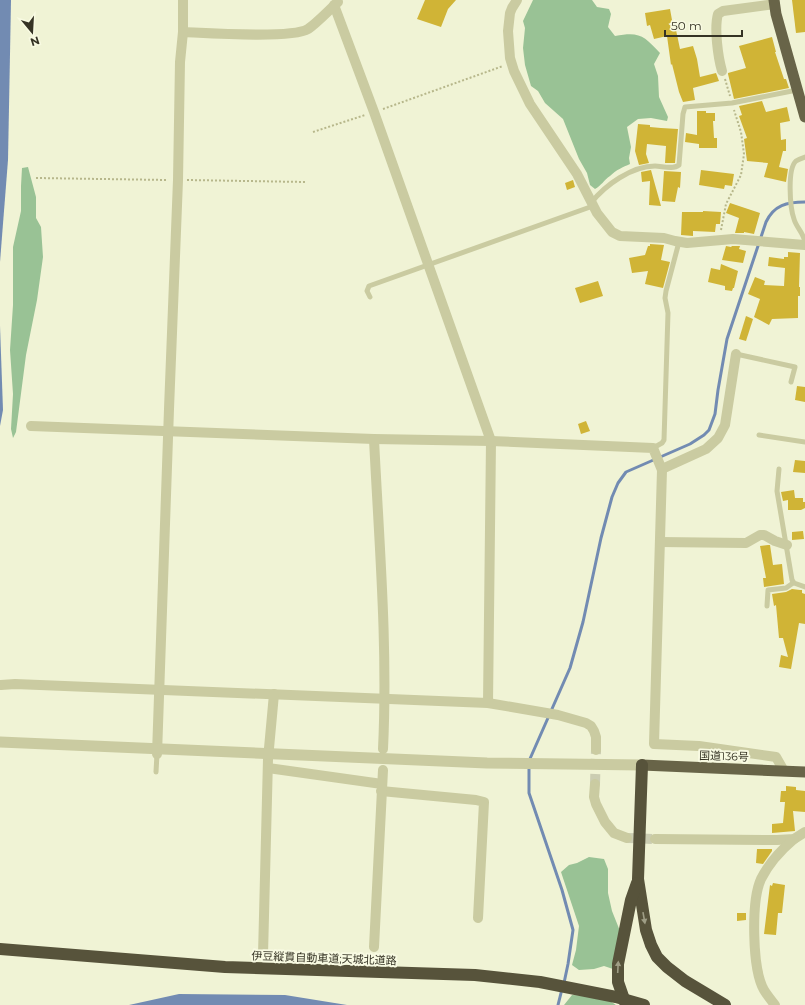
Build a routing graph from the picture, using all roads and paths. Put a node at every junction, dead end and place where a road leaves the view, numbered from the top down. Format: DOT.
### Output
graph roads {
  1 [pos="183,0"];
  2 [pos="517,0"];
  3 [pos="337,2"];
  4 [pos="774,2"];
  5 [pos="183,32"];
  6 [pos="512,63"];
  7 [pos="722,71"];
  8 [pos="797,90"];
  9 [pos="803,100"];
  10 [pos="732,103"];
  11 [pos="374,112"];
  12 [pos="805,117"];
  13 [pos="313,132"];
  14 [pos="805,157"];
  15 [pos="592,204"];
  16 [pos="719,240"];
  17 [pos="679,242"];
  18 [pos="805,242"];
  19 [pos="805,245"];
  20 [pos="430,265"];
  21 [pos="370,298"];
  22 [pos="736,354"];
  23 [pos="791,382"];
  24 [pos="31,426"];
  25 [pos="168,431"];
  26 [pos="759,435"];
  27 [pos="374,439"];
  28 [pos="491,441"];
  29 [pos="805,442"];
  30 [pos="654,449"];
  31 [pos="661,468"];
  32 [pos="779,469"];
  33 [pos="660,542"];
  34 [pos="787,545"];
  35 [pos="793,583"];
  36 [pos="805,587"];
  37 [pos="768,606"];
  38 [pos="1,685"];
  39 [pos="159,689"];
  40 [pos="274,694"];
  41 [pos="385,698"];
  42 [pos="488,703"];
  43 [pos="0,742"];
  44 [pos="383,749"];
  45 [pos="596,750"];
  46 [pos="158,751"];
  47 [pos="269,754"];
  48 [pos="642,765"];
  49 [pos="268,768"];
  50 [pos="382,770"];
  51 [pos="784,771"];
  52 [pos="156,772"];
  53 [pos="805,772"];
  54 [pos="595,784"];
  55 [pos="382,788"];
  56 [pos="805,832"];
  57 [pos="627,838"];
  58 [pos="655,839"];
  59 [pos="794,839"];
  60 [pos="638,880"];
  61 [pos="478,918"];
  62 [pos="374,947"];
  63 [pos="0,949"];
  64 [pos="264,955"];
  65 [pos="626,1005"];
  66 [pos="644,1005"];
  67 [pos="725,1005"];
  68 [pos="775,1005"];
  1 -- 5 [label="street"];
  2 -- 6 [label="street"];
  3 -- 5 [label="street"];
  3 -- 11 [label="street"];
  4 -- 7 [label="street"];
  4 -- 8 [label="highway"];
  5 -- 25 [label="street"];
  6 -- 11 [label="path"];
  6 -- 15 [label="street"];
  7 -- 10 [label="path"];
  8 -- 9 [label="highway"];
  8 -- 10 [label="lane"];
  9 -- 12 [label="highway"];
  10 -- 15 [label="lane"];
  10 -- 16 [label="path"];
  11 -- 13 [label="path"];
  11 -- 20 [label="street"];
  14 -- 18 [label="lane"];
  15 -- 17 [label="street"];
  15 -- 20 [label="lane"];
  16 -- 17 [label="street"];
  16 -- 19 [label="street"];
  17 -- 30 [label="lane"];
  20 -- 21 [label="lane"];
  20 -- 28 [label="street"];
  22 -- 23 [label="lane"];
  22 -- 31 [label="street"];
  24 -- 25 [label="street"];
  25 -- 27 [label="street"];
  25 -- 39 [label="street"];
  26 -- 29 [label="lane"];
  27 -- 28 [label="street"];
  27 -- 41 [label="street"];
  28 -- 30 [label="street"];
  28 -- 42 [label="street"];
  30 -- 31 [label="street"];
  31 -- 33 [label="street"];
  32 -- 34 [label="lane"];
  33 -- 34 [label="street"];
  33 -- 51 [label="street"];
  34 -- 35 [label="lane"];
  35 -- 36 [label="lane"];
  35 -- 37 [label="lane"];
  38 -- 39 [label="street"];
  39 -- 40 [label="street"];
  39 -- 46 [label="street"];
  40 -- 41 [label="street"];
  40 -- 47 [label="street"];
  41 -- 42 [label="street"];
  41 -- 44 [label="street"];
  42 -- 45 [label="street"];
  43 -- 46 [label="street"];
  46 -- 47 [label="street"];
  46 -- 52 [label="lane"];
  47 -- 48 [label="street"];
  47 -- 49 [label="street"];
  48 -- 51 [label="highway, 国道136号"];
  48 -- 60 [label="highway"];
  49 -- 55 [label="street"];
  49 -- 64 [label="street"];
  50 -- 55 [label="street"];
  51 -- 53 [label="highway, 国道136号"];
  54 -- 57 [label="street"];
  55 -- 61 [label="street"];
  55 -- 62 [label="street"];
  56 -- 59 [label="street"];
  58 -- 59 [label="street"];
  59 -- 68 [label="street"];
  65 -- 60 [label="highway, one-way"];
  60 -- 67 [label="highway, one-way"];
  63 -- 66 [label="highway, 伊豆縦貫自動車道;天城北道路, bridge"];
}
